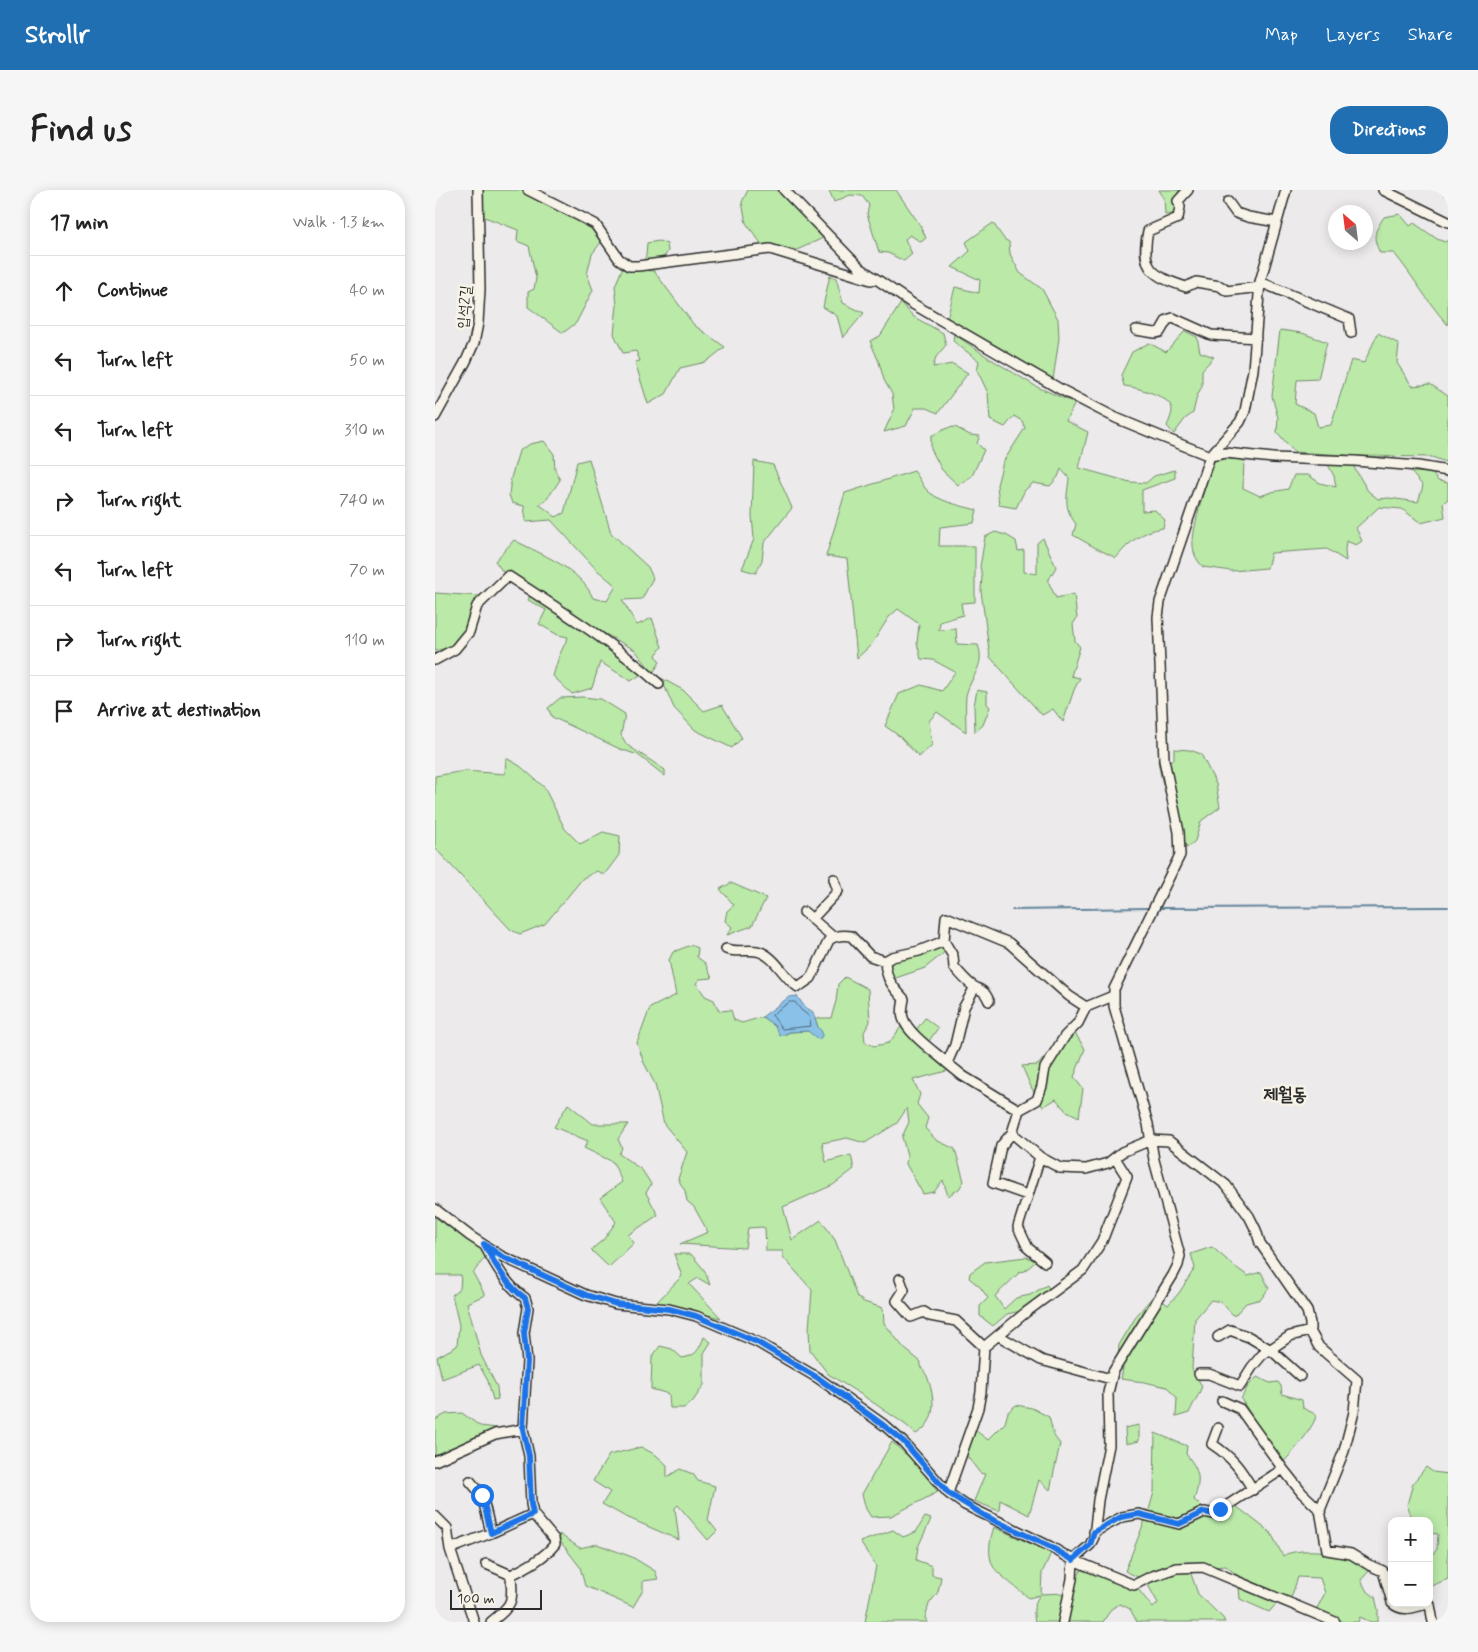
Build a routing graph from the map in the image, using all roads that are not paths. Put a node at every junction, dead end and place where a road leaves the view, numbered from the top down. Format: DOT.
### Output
graph roads {
  1 [pos="478,190"];
  2 [pos="528,190"];
  3 [pos="784,190"];
  4 [pos="1188,190"];
  5 [pos="1286,190"];
  6 [pos="1383,190"];
  7 [pos="1228,202"];
  8 [pos="1277,222"];
  9 [pos="1448,222"];
  10 [pos="881,283"];
  11 [pos="1260,284"];
  12 [pos="1136,330"];
  13 [pos="1351,333"];
  14 [pos="1256,338"];
  15 [pos="435,416"];
  16 [pos="1209,456"];
  17 [pos="1448,471"];
  18 [pos="435,660"];
  19 [pos="659,684"];
  20 [pos="834,879"];
  21 [pos="804,912"];
  22 [pos="812,919"];
  23 [pos="833,937"];
  24 [pos="944,941"];
  25 [pos="726,949"];
  26 [pos="885,961"];
  27 [pos="975,988"];
  28 [pos="1113,996"];
  29 [pos="989,1001"];
  30 [pos="1086,1007"];
  31 [pos="947,1063"];
  32 [pos="1019,1110"];
  33 [pos="1013,1133"];
  34 [pos="1151,1140"];
  35 [pos="1040,1157"];
  36 [pos="1115,1158"];
  37 [pos="1027,1196"];
  38 [pos="435,1209"];
  39 [pos="484,1244"];
  40 [pos="1045,1262"];
  41 [pos="901,1279"];
  42 [pos="1310,1331"];
  43 [pos="999,1336"];
  44 [pos="1219,1337"];
  45 [pos="984,1347"];
  46 [pos="1271,1350"];
  47 [pos="1199,1374"];
  48 [pos="1300,1376"];
  49 [pos="1111,1379"];
  50 [pos="1223,1401"];
  51 [pos="1218,1428"];
  52 [pos="523,1429"];
  53 [pos="435,1461"];
  54 [pos="1283,1469"];
  55 [pos="470,1481"];
  56 [pos="1253,1490"];
  57 [pos="948,1493"];
  58 [pos="1320,1510"];
  59 [pos="533,1514"];
  60 [pos="435,1516"];
  61 [pos="1094,1532"];
  62 [pos="491,1533"];
  63 [pos="450,1549"];
  64 [pos="1073,1560"];
  65 [pos="486,1564"];
  66 [pos="1387,1568"];
  67 [pos="511,1575"];
  68 [pos="1397,1607"];
  69 [pos="1416,1607"];
  70 [pos="1430,1607"];
  71 [pos="473,1622"];
  72 [pos="491,1622"];
  73 [pos="1063,1622"];
  74 [pos="1335,1622"];
  75 [pos="1433,1622"];
  1 -- 15 [label="street, 입석2길"];
  2 -- 10 [label="street"];
  3 -- 10 [label="street"];
  4 -- 11 [label="street"];
  5 -- 8 [label="street"];
  6 -- 9 [label="street"];
  7 -- 8 [label="street"];
  8 -- 11 [label="street"];
  10 -- 16 [label="street"];
  11 -- 13 [label="street"];
  11 -- 14 [label="street"];
  12 -- 14 [label="street"];
  14 -- 16 [label="street"];
  16 -- 17 [label="street"];
  16 -- 28 [label="street"];
  18 -- 19 [label="street"];
  20 -- 22 [label="street"];
  21 -- 22 [label="street"];
  22 -- 23 [label="street"];
  23 -- 25 [label="street"];
  23 -- 26 [label="street"];
  24 -- 26 [label="street"];
  24 -- 27 [label="street"];
  24 -- 30 [label="street"];
  26 -- 31 [label="street"];
  27 -- 29 [label="street"];
  27 -- 31 [label="street"];
  28 -- 30 [label="street"];
  28 -- 34 [label="street"];
  30 -- 32 [label="street"];
  31 -- 32 [label="street"];
  32 -- 33 [label="street"];
  33 -- 35 [label="street"];
  33 -- 37 [label="street"];
  34 -- 36 [label="street"];
  34 -- 42 [label="street"];
  34 -- 49 [label="street"];
  35 -- 36 [label="street"];
  35 -- 37 [label="street"];
  36 -- 43 [label="street"];
  37 -- 40 [label="street"];
  38 -- 39 [label="street"];
  39 -- 52 [label="street"];
  39 -- 57 [label="street"];
  41 -- 45 [label="street"];
  42 -- 46 [label="street"];
  42 -- 58 [label="street"];
  43 -- 45 [label="street"];
  43 -- 49 [label="street"];
  44 -- 46 [label="street"];
  45 -- 57 [label="street"];
  46 -- 47 [label="street"];
  46 -- 48 [label="street"];
  49 -- 61 [label="street"];
  50 -- 54 [label="street"];
  51 -- 56 [label="street"];
  52 -- 53 [label="street"];
  52 -- 59 [label="street"];
  54 -- 56 [label="street"];
  54 -- 58 [label="street"];
  55 -- 62 [label="street"];
  56 -- 61 [label="street"];
  57 -- 64 [label="street"];
  58 -- 66 [label="street"];
  59 -- 62 [label="street"];
  59 -- 67 [label="street"];
  60 -- 63 [label="street"];
  61 -- 64 [label="street"];
  62 -- 63 [label="street"];
  63 -- 71 [label="street"];
  64 -- 73 [label="street"];
  64 -- 74 [label="street"];
  65 -- 67 [label="street"];
  67 -- 72 [label="street"];
  68 -- 69 [label="street"];
  70 -- 75 [label="street"];
}
